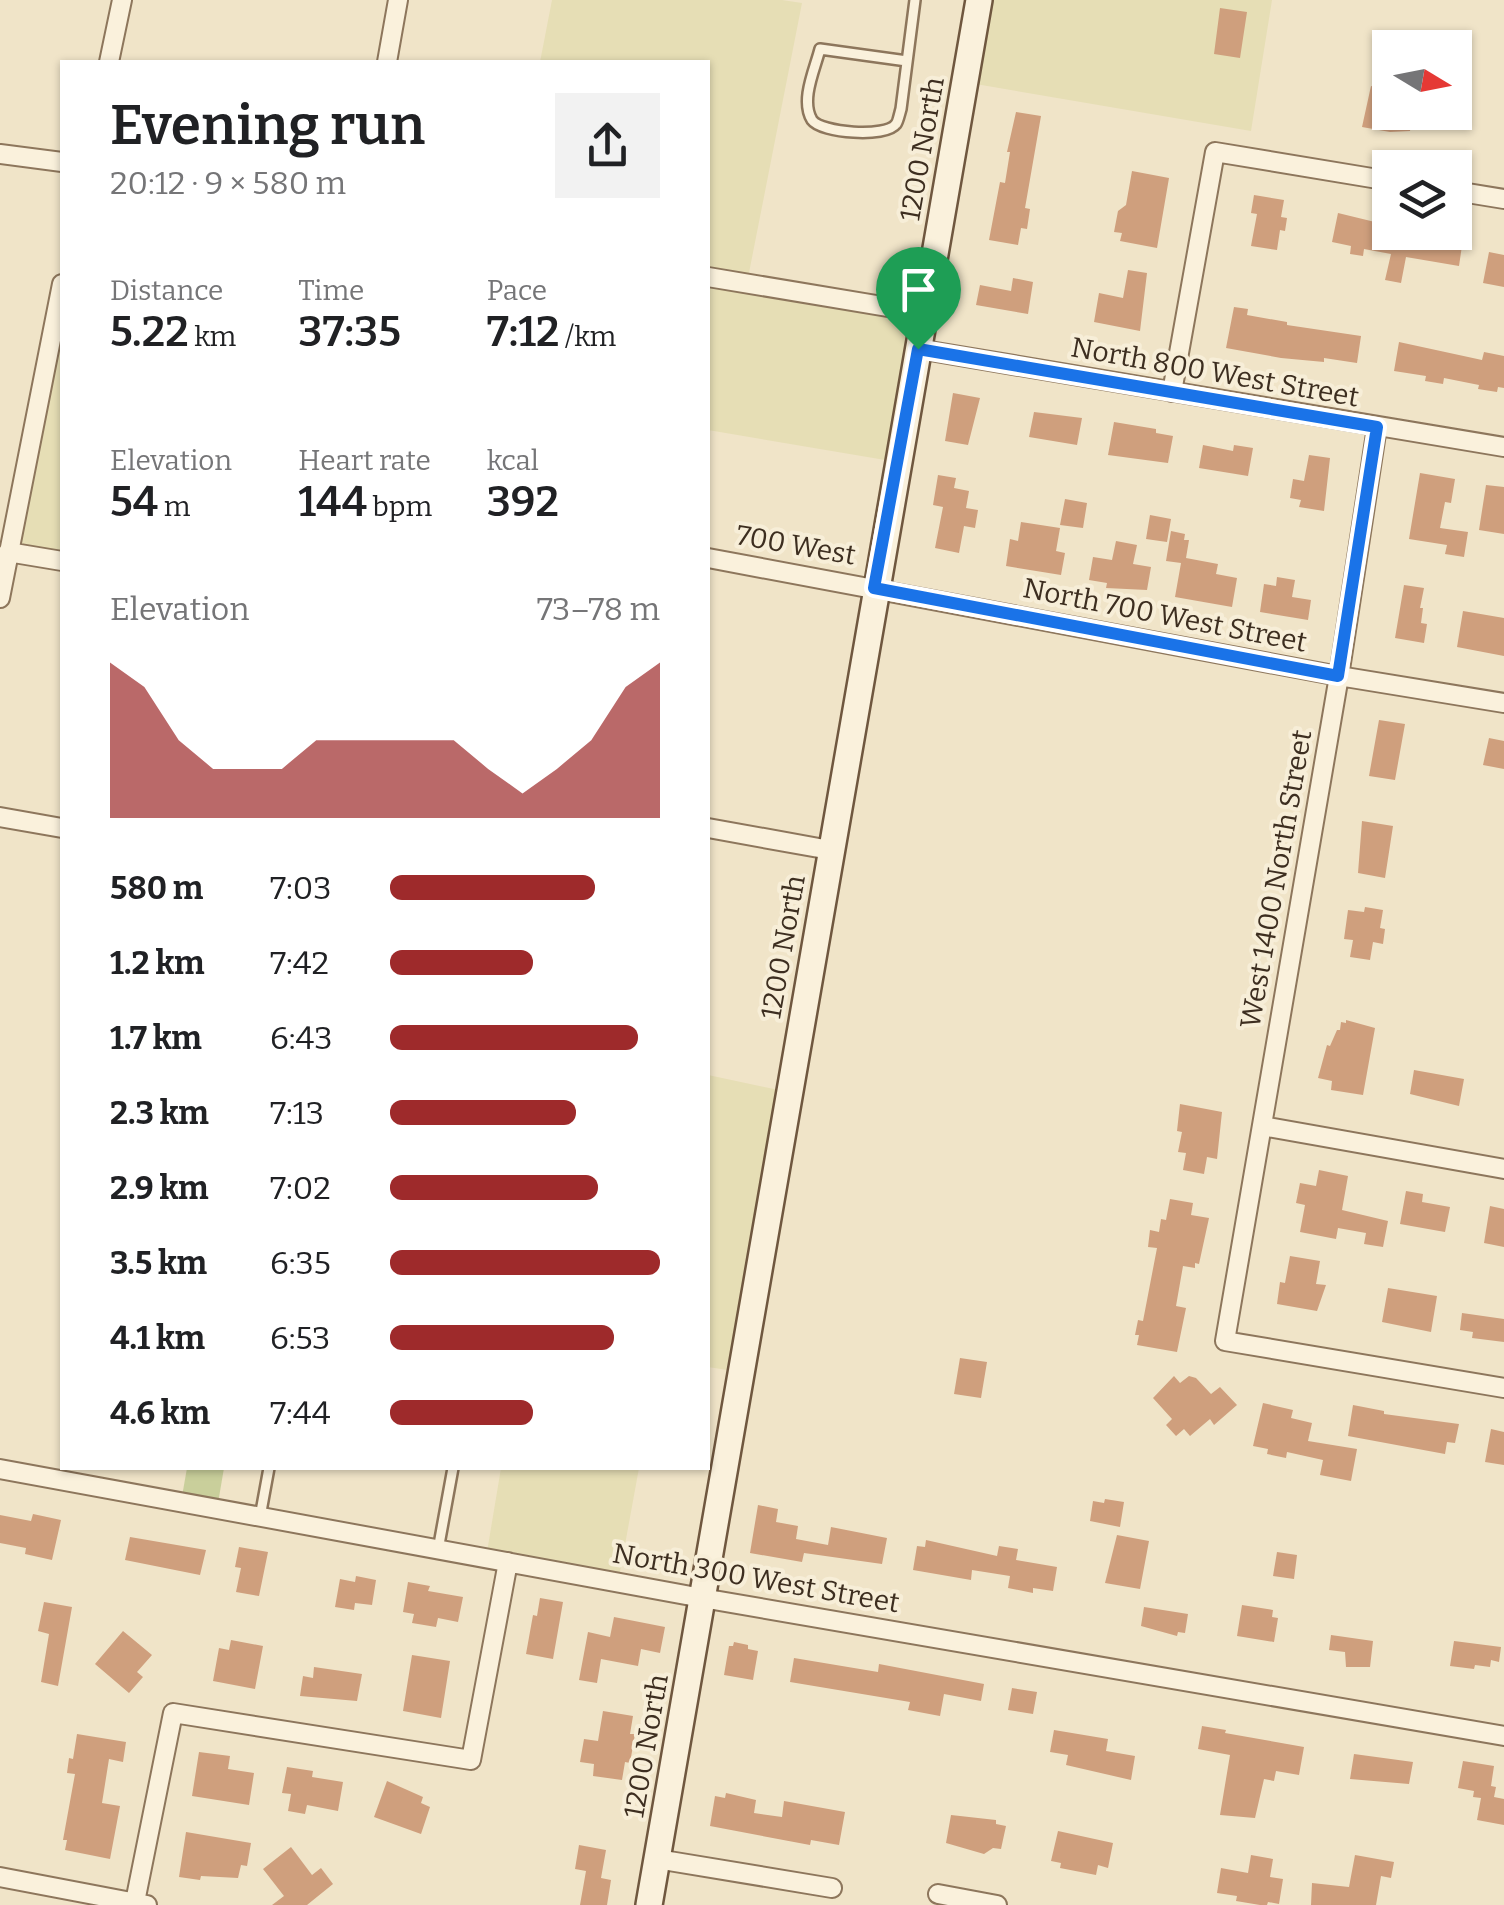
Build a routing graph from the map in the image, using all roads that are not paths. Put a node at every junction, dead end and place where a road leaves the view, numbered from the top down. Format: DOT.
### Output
graph roads {
  1 [pos="122,0"];
  2 [pos="398,0"];
  3 [pos="915,0"];
  4 [pos="978,0"];
  5 [pos="109,60"];
  6 [pos="387,60"];
  7 [pos="907,62"];
  8 [pos="0,154"];
  9 [pos="60,162"];
  10 [pos="1372,177"];
  11 [pos="1472,194"];
  12 [pos="1504,199"];
  13 [pos="710,277"];
  14 [pos="60,294"];
  15 [pos="924,313"];
  16 [pos="918,349"];
  17 [pos="1172,392"];
  18 [pos="1377,427"];
  19 [pos="1504,448"];
  20 [pos="8,552"];
  21 [pos="710,558"];
  22 [pos="60,561"];
  23 [pos="874,588"];
  24 [pos="0,598"];
  25 [pos="1338,676"];
  26 [pos="1504,703"];
  27 [pos="0,817"];
  28 [pos="60,828"];
  29 [pos="710,828"];
  30 [pos="830,850"];
  31 [pos="1262,1126"];
  32 [pos="1504,1169"];
  33 [pos="1504,1388"];
  34 [pos="0,1469"];
  35 [pos="269,1470"];
  36 [pos="453,1470"];
  37 [pos="260,1517"];
  38 [pos="438,1550"];
  39 [pos="508,1562"];
  40 [pos="702,1598"];
  41 [pos="1504,1736"];
  42 [pos="657,1858"];
  43 [pos="0,1877"];
  44 [pos="832,1888"];
  45 [pos="938,1894"];
  46 [pos="141,1904"];
  47 [pos="649,1905"];
  48 [pos="997,1905"];
  1 -- 5 [label="street"];
  2 -- 6 [label="street"];
  3 -- 7 [label="lane"];
  4 -- 15 [label="street, 1200 North"];
  7 -- 7 [label="lane"];
  8 -- 9 [label="street"];
  10 -- 17 [label="street"];
  11 -- 12 [label="street"];
  13 -- 15 [label="street"];
  14 -- 20 [label="street"];
  15 -- 16 [label="street, 1200 North"];
  16 -- 17 [label="street, North 800 West Street"];
  16 -- 23 [label="street, 1200 North"];
  17 -- 18 [label="street, North 800 West Street"];
  18 -- 19 [label="street, North 800 West Street"];
  18 -- 25 [label="street, West 1400 North Street"];
  20 -- 22 [label="street"];
  20 -- 24 [label="street"];
  21 -- 23 [label="street, 700 West"];
  23 -- 25 [label="street, North 700 West Street"];
  23 -- 30 [label="street, 1200 North"];
  25 -- 26 [label="street, North 700 West Street"];
  25 -- 31 [label="street, West 1400 North Street"];
  27 -- 28 [label="street"];
  29 -- 30 [label="street"];
  30 -- 40 [label="street, 1200 North"];
  31 -- 32 [label="street"];
  31 -- 33 [label="street, West 1400 North Street"];
  34 -- 37 [label="street, North 300 West Street"];
  35 -- 37 [label="lane"];
  36 -- 38 [label="lane"];
  37 -- 38 [label="street, North 300 West Street"];
  38 -- 39 [label="street, North 300 West Street"];
  39 -- 40 [label="street, North 300 West Street"];
  39 -- 46 [label="street"];
  40 -- 41 [label="street, North 300 West Street"];
  40 -- 42 [label="street, 1200 North"];
  42 -- 44 [label="street"];
  42 -- 47 [label="street, 1200 North"];
  43 -- 46 [label="street"];
  45 -- 48 [label="street"];
}
